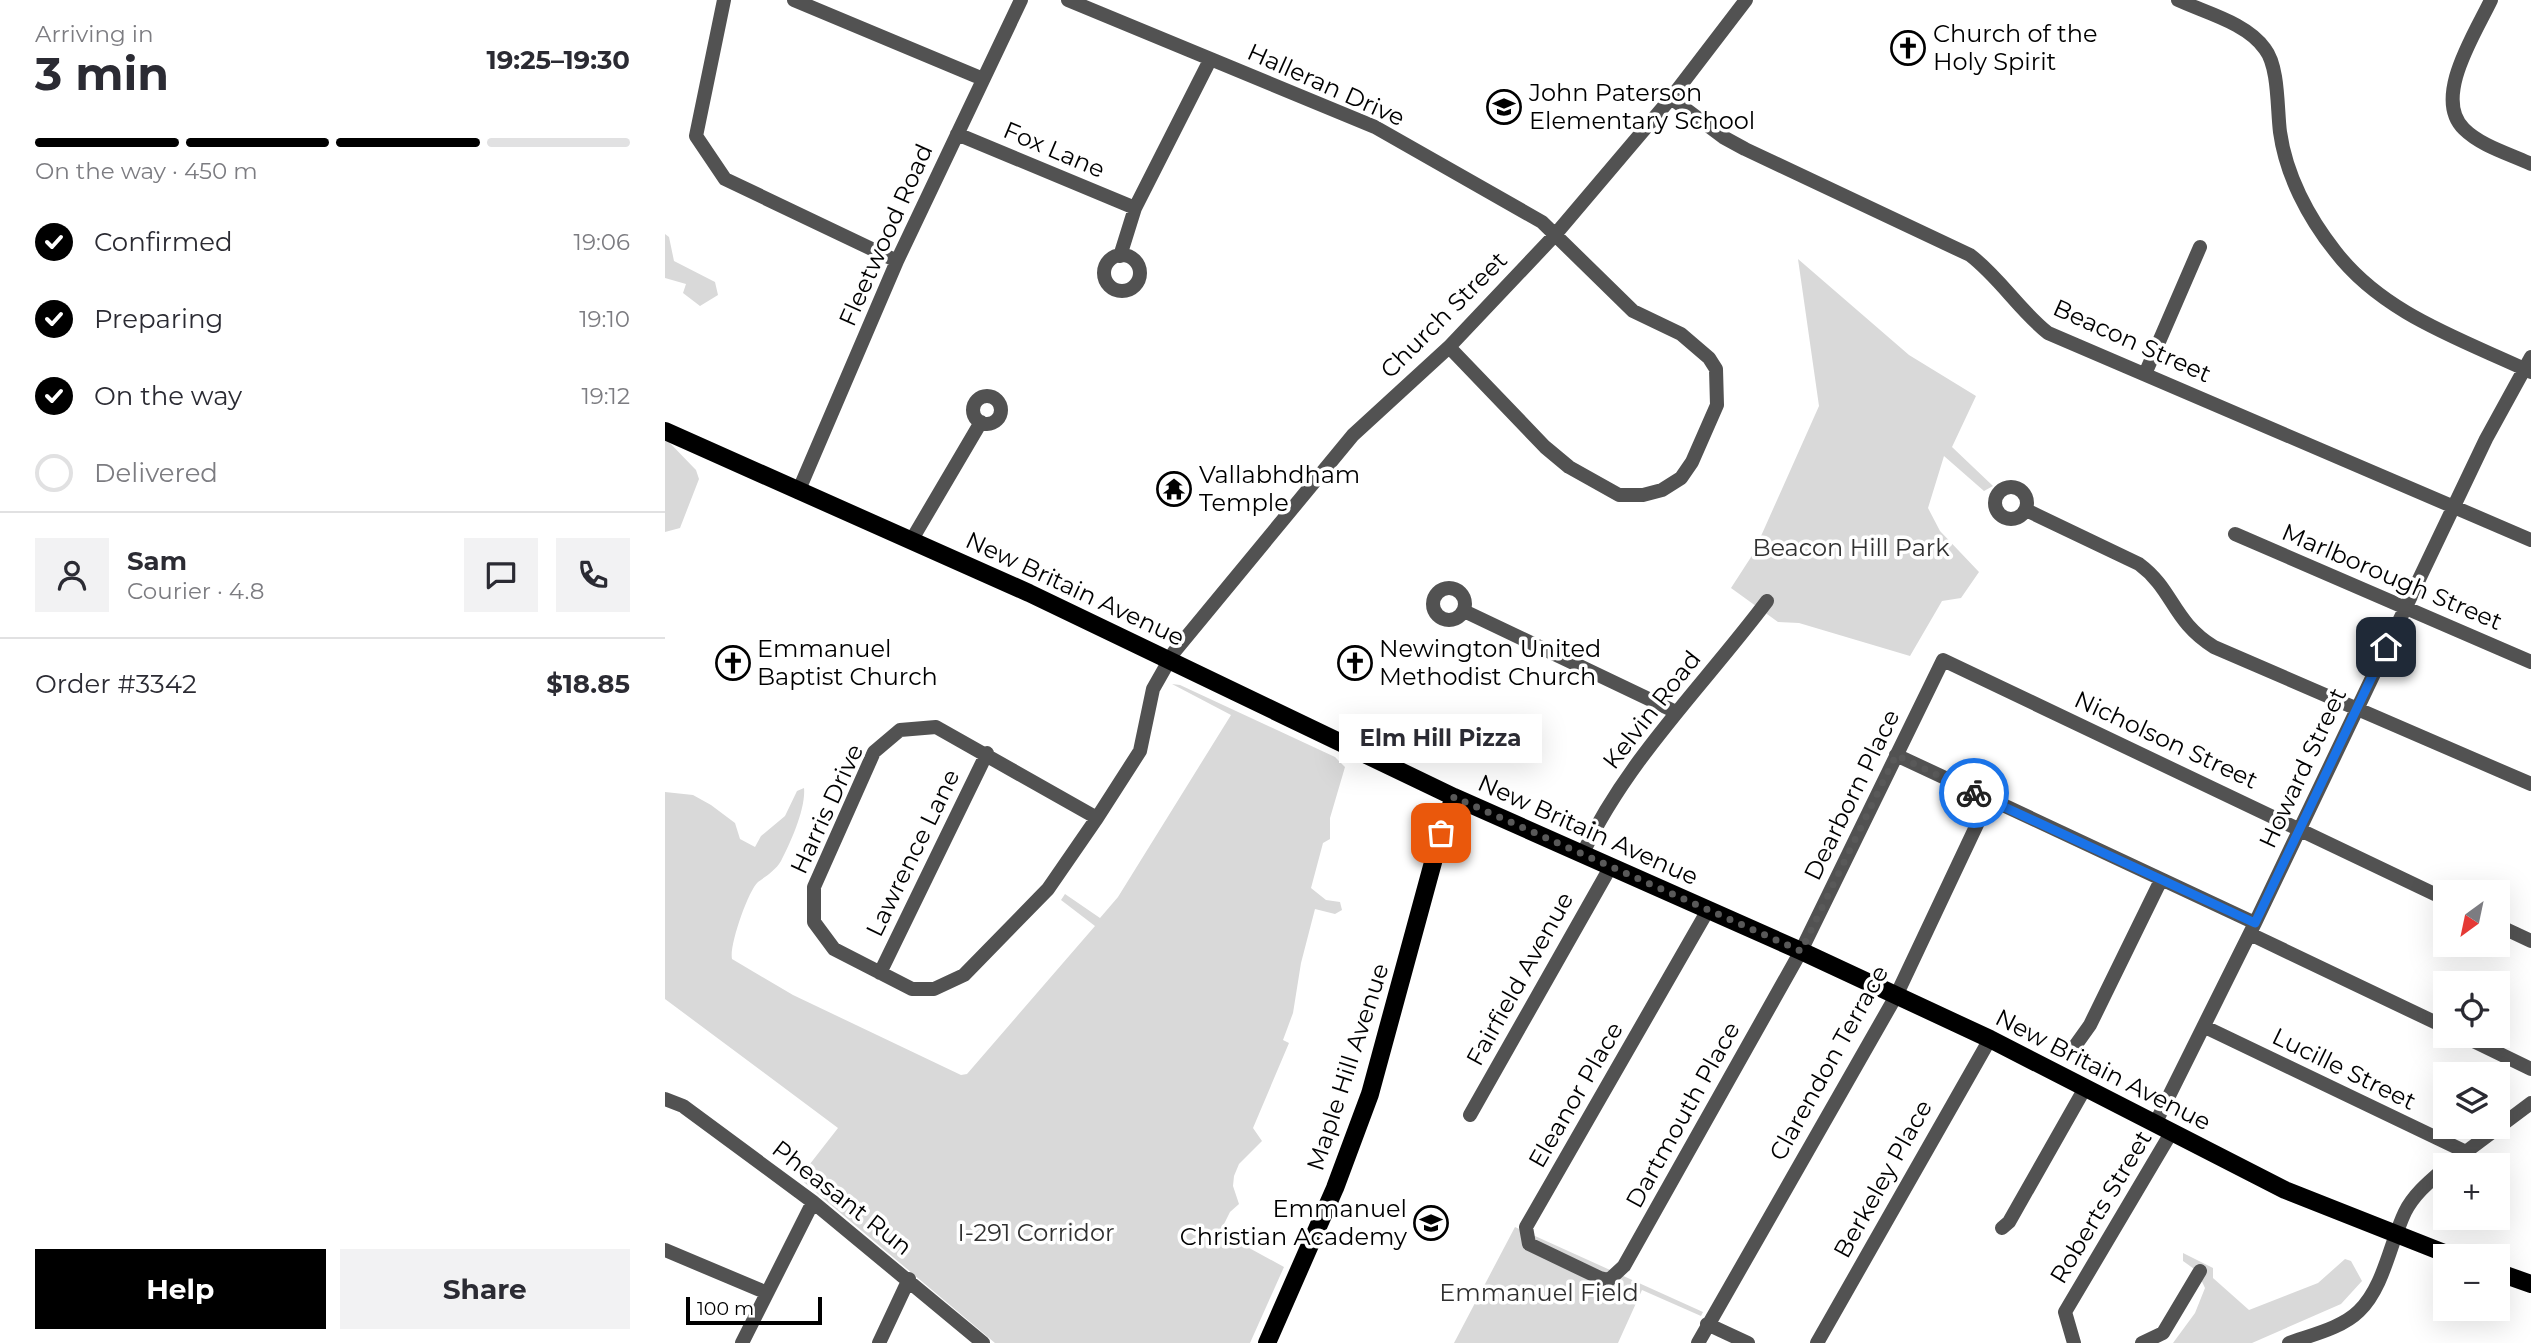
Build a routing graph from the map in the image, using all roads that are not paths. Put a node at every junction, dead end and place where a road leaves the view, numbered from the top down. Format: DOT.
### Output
graph roads {
  1 [pos="723,0"];
  2 [pos="794,0"];
  3 [pos="1021,0"];
  4 [pos="1067,0"];
  5 [pos="1746,0"];
  6 [pos="2178,0"];
  7 [pos="2491,0"];
  8 [pos="1210,60"];
  9 [pos="983,79"];
  10 [pos="1671,98"];
  11 [pos="957,134"];
  12 [pos="2531,164"];
  13 [pos="1135,208"];
  14 [pos="1554,236"];
  15 [pos="2200,247"];
  16 [pos="1120,256"];
  17 [pos="897,261"];
  18 [pos="1449,347"];
  19 [pos="2529,366"];
  20 [pos="2145,374"];
  21 [pos="981,422"];
  22 [pos="665,431"];
  23 [pos="798,492"];
  24 [pos="2454,507"];
  25 [pos="2026,510"];
  26 [pos="2235,534"];
  27 [pos="2531,540"];
  28 [pos="911,541"];
  29 [pos="1767,601"];
  30 [pos="2406,606"];
  31 [pos="1464,611"];
  32 [pos="1169,659"];
  33 [pos="1943,660"];
  34 [pos="2531,662"];
  35 [pos="2356,708"];
  36 [pos="1676,712"];
  37 [pos="988,753"];
  38 [pos="1896,755"];
  39 [pos="2531,784"];
  40 [pos="1454,797"];
  41 [pos="1989,799"];
  42 [pos="1097,818"];
  43 [pos="2301,829"];
  44 [pos="1583,853"];
  45 [pos="1611,866"];
  46 [pos="2161,880"];
  47 [pos="2433,893"];
  48 [pos="1708,909"];
  49 [pos="2253,929"];
  50 [pos="2510,931"];
  51 [pos="2531,941"];
  52 [pos="1801,951"];
  53 [pos="880,972"];
  54 [pos="1896,996"];
  55 [pos="2433,1021"];
  56 [pos="2205,1027"];
  57 [pos="1990,1039"];
  58 [pos="2075,1046"];
  59 [pos="2488,1048"];
  60 [pos="2531,1069"];
  61 [pos="2085,1088"];
  62 [pos="665,1099"];
  63 [pos="2531,1103"];
  64 [pos="1470,1115"];
  65 [pos="2163,1128"];
  66 [pos="2464,1151"];
  67 [pos="2462,1153"];
  68 [pos="2433,1179"];
  69 [pos="813,1202"];
  70 [pos="2002,1228"];
  71 [pos="2397,1236"];
  72 [pos="2433,1249"];
  73 [pos="665,1250"];
  74 [pos="2200,1270"];
  75 [pos="1591,1275"];
  76 [pos="2510,1277"];
  77 [pos="909,1279"];
  78 [pos="2531,1284"];
  79 [pos="765,1292"];
  80 [pos="1707,1324"];
  81 [pos="742,1343"];
  82 [pos="880,1343"];
  83 [pos="983,1343"];
  84 [pos="1267,1343"];
  85 [pos="1697,1343"];
  86 [pos="1748,1343"];
  87 [pos="1817,1343"];
  88 [pos="2074,1343"];
  89 [pos="2142,1343"];
  90 [pos="2289,1343"];
  1 -- 17 [label="street"];
  2 -- 9 [label="street"];
  3 -- 9 [label="street, Fleetwood Road"];
  4 -- 8 [label="street, Halleran Drive"];
  5 -- 10 [label="street, Church Street"];
  6 -- 19 [label="street"];
  7 -- 12 [label="street"];
  8 -- 13 [label="street"];
  8 -- 14 [label="street, Halleran Drive"];
  9 -- 11 [label="street, Fleetwood Road"];
  10 -- 14 [label="street, Church Street"];
  10 -- 20 [label="street, Beacon Street"];
  11 -- 13 [label="street, Fox Lane"];
  11 -- 17 [label="street, Fleetwood Road"];
  13 -- 16 [label="street"];
  14 -- 18 [label="street, Church Street"];
  14 -- 18 [label="street, Halleran Drive"];
  15 -- 20 [label="street"];
  17 -- 23 [label="street, Fleetwood Road"];
  18 -- 32 [label="street, Church Street"];
  19 -- 24 [label="street, Howard Street"];
  20 -- 24 [label="street, Beacon Street"];
  21 -- 28 [label="street"];
  22 -- 23 [label="main road, New Britain Avenue"];
  23 -- 28 [label="main road, New Britain Avenue"];
  24 -- 27 [label="street, Beacon Street"];
  24 -- 30 [label="street, Howard Street"];
  25 -- 35 [label="street"];
  26 -- 30 [label="street, Marlborough Street"];
  28 -- 32 [label="main road, New Britain Avenue"];
  29 -- 36 [label="street, Kelvin Road"];
  30 -- 34 [label="street, Marlborough Street"];
  30 -- 35 [label="street, Howard Street"];
  31 -- 36 [label="street"];
  32 -- 40 [label="main road, New Britain Avenue"];
  32 -- 42 [label="street, Harris Drive"];
  33 -- 38 [label="street, Dearborn Place"];
  33 -- 43 [label="street, Nicholson Street"];
  35 -- 39 [label="street"];
  35 -- 43 [label="street, Howard Street"];
  36 -- 44 [label="street, Kelvin Road"];
  37 -- 42 [label="street, Harris Drive"];
  37 -- 53 [label="street, Lawrence Lane"];
  37 -- 53 [label="street, Harris Drive"];
  38 -- 41 [label="street"];
  38 -- 52 [label="street, Dearborn Place"];
  40 -- 44 [label="main road, New Britain Avenue"];
  40 -- 84 [label="main road, Maple Hill Avenue"];
  41 -- 46 [label="street"];
  41 -- 54 [label="street, Clarendon Terrace"];
  42 -- 53 [label="street, Harris Drive"];
  43 -- 47 [label="street, Nicholson Street"];
  43 -- 49 [label="street, Howard Street"];
  44 -- 45 [label="main road, New Britain Avenue"];
  45 -- 48 [label="main road, New Britain Avenue"];
  45 -- 64 [label="street, Fairfield Avenue"];
  46 -- 49 [label="street"];
  46 -- 58 [label="street"];
  48 -- 52 [label="main road, New Britain Avenue"];
  48 -- 75 [label="street, Eleanor Place"];
  49 -- 55 [label="street"];
  49 -- 56 [label="street, Howard Street"];
  50 -- 51 [label="street"];
  52 -- 54 [label="main road, New Britain Avenue"];
  52 -- 75 [label="street, Dartmouth Place"];
  54 -- 57 [label="main road, New Britain Avenue"];
  54 -- 80 [label="street, Clarendon Terrace"];
  56 -- 65 [label="street, Howard Street"];
  56 -- 66 [label="street, Lucille Street"];
  57 -- 61 [label="main road, New Britain Avenue"];
  57 -- 87 [label="street, Berkeley Place"];
  59 -- 60 [label="street"];
  61 -- 65 [label="main road, New Britain Avenue"];
  61 -- 70 [label="street"];
  62 -- 69 [label="street, Pheasant Run"];
  63 -- 66 [label="street"];
  65 -- 71 [label="main road, New Britain Avenue"];
  65 -- 88 [label="street, Roberts Street"];
  66 -- 67 [label="street"];
  68 -- 71 [label="street"];
  69 -- 77 [label="street, Pheasant Run"];
  69 -- 79 [label="street"];
  71 -- 72 [label="main road, New Britain Avenue"];
  71 -- 90 [label="street"];
  73 -- 79 [label="street"];
  74 -- 89 [label="street"];
  76 -- 78 [label="main road"];
  77 -- 82 [label="street"];
  77 -- 83 [label="street, Pheasant Run"];
  79 -- 81 [label="street"];
  80 -- 85 [label="street, Clarendon Terrace"];
  80 -- 86 [label="street"];
}
